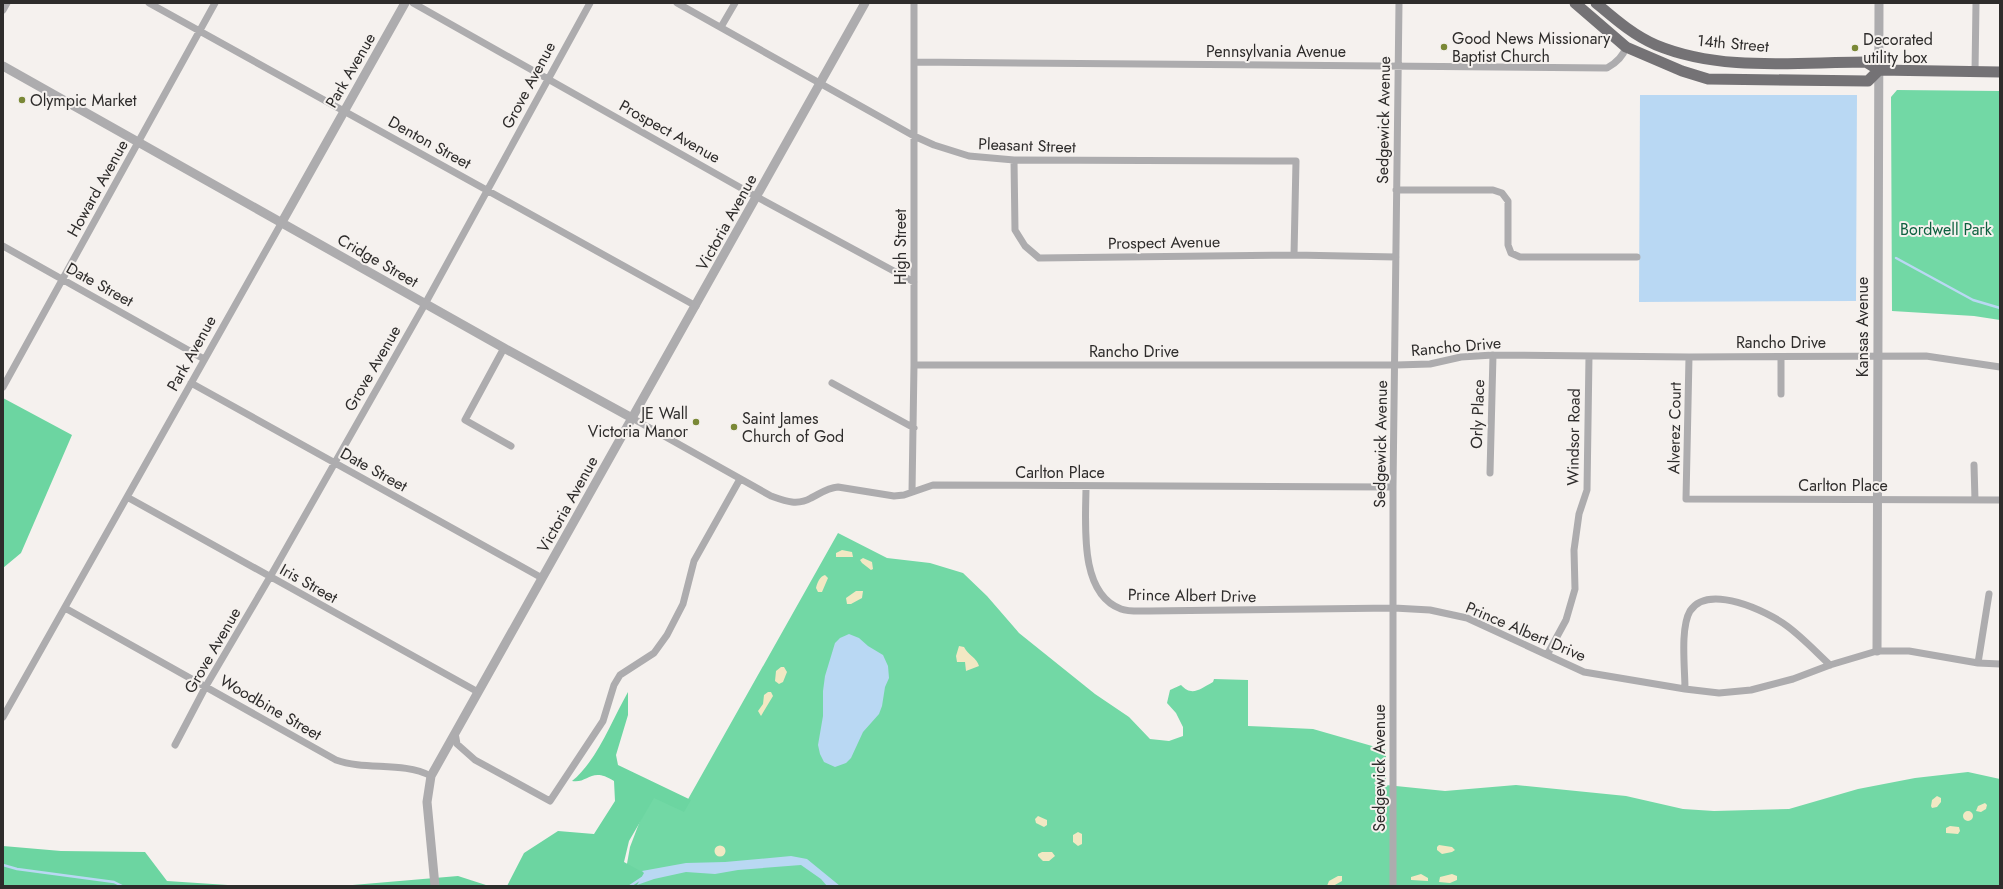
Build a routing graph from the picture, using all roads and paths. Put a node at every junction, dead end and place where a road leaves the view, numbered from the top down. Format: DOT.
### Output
graph roads {
  1 [pos="7,3"];
  2 [pos="149,3"];
  3 [pos="216,3"];
  4 [pos="405,3"];
  5 [pos="413,3"];
  6 [pos="590,3"];
  7 [pos="677,3"];
  8 [pos="735,3"];
  9 [pos="864,3"];
  10 [pos="914,3"];
  11 [pos="1399,3"];
  12 [pos="1575,3"];
  13 [pos="1596,3"];
  14 [pos="1879,3"];
  15 [pos="1976,3"];
  16 [pos="3,10"];
  17 [pos="721,27"];
  18 [pos="200,30"];
  19 [pos="1626,47"];
  20 [pos="915,62"];
  21 [pos="3,66"];
  22 [pos="1398,66"];
  23 [pos="1879,70"];
  24 [pos="1975,72"];
  25 [pos="2000,72"];
  26 [pos="547,78"];
  27 [pos="820,82"];
  28 [pos="344,110"];
  29 [pos="914,136"];
  30 [pos="138,142"];
  31 [pos="1014,160"];
  32 [pos="488,190"];
  33 [pos="1396,190"];
  34 [pos="757,197"];
  35 [pos="282,222"];
  36 [pos="3,246"];
  37 [pos="1294,255"];
  38 [pos="1396,257"];
  39 [pos="1637,257"];
  40 [pos="63,280"];
  41 [pos="914,282"];
  42 [pos="425,304"];
  43 [pos="696,306"];
  44 [pos="504,348"];
  45 [pos="1493,355"];
  46 [pos="1877,355"];
  47 [pos="1589,356"];
  48 [pos="1689,357"];
  49 [pos="1781,357"];
  50 [pos="204,359"];
  51 [pos="914,365"];
  52 [pos="1396,366"];
  53 [pos="2000,367"];
  54 [pos="191,383"];
  55 [pos="832,383"];
  56 [pos="3,387"];
  57 [pos="1780,394"];
  58 [pos="632,418"];
  59 [pos="914,428"];
  60 [pos="511,446"];
  61 [pos="334,462"];
  62 [pos="1974,465"];
  63 [pos="1490,473"];
  64 [pos="740,479"];
  65 [pos="1086,486"];
  66 [pos="1393,487"];
  67 [pos="912,492"];
  68 [pos="127,497"];
  69 [pos="1686,499"];
  70 [pos="1876,499"];
  71 [pos="1975,500"];
  72 [pos="2000,500"];
  73 [pos="270,577"];
  74 [pos="542,578"];
  75 [pos="1989,594"];
  76 [pos="65,608"];
  77 [pos="1394,608"];
  78 [pos="1876,651"];
  79 [pos="1547,655"];
  80 [pos="1978,663"];
  81 [pos="2000,664"];
  82 [pos="1830,665"];
  83 [pos="206,686"];
  84 [pos="1685,689"];
  85 [pos="478,692"];
  86 [pos="3,717"];
  87 [pos="455,733"];
  88 [pos="174,745"];
  89 [pos="431,776"];
  90 [pos="435,886"];
  91 [pos="1393,886"];
  1 -- 16 [label="street"];
  2 -- 18 [label="street, Denton Street"];
  3 -- 18 [label="street, Howard Avenue"];
  4 -- 28 [label="street, Park Avenue"];
  5 -- 26 [label="street, Prospect Avenue"];
  6 -- 26 [label="street, Grove Avenue"];
  7 -- 17 [label="street, Pleasant Street"];
  8 -- 17 [label="street"];
  9 -- 27 [label="street, Victoria Avenue"];
  10 -- 20 [label="street, High Street"];
  11 -- 22 [label="street, Sedgewick Avenue"];
  12 -- 19 [label="main road"];
  13 -- 23 [label="main road, 14th Street"];
  14 -- 23 [label="street, Kansas Avenue"];
  15 -- 24 [label="street"];
  17 -- 27 [label="street, Pleasant Street"];
  18 -- 28 [label="street, Denton Street"];
  18 -- 30 [label="street, Howard Avenue"];
  19 -- 22 [label="street, Pennsylvania Avenue"];
  19 -- 23 [label="main road"];
  20 -- 22 [label="street, Pennsylvania Avenue"];
  20 -- 29 [label="street, High Street"];
  21 -- 30 [label="street, Cridge Street"];
  22 -- 33 [label="street, Sedgewick Avenue"];
  23 -- 24 [label="main road"];
  23 -- 46 [label="street, Kansas Avenue"];
  24 -- 25 [label="main road"];
  26 -- 32 [label="street, Grove Avenue"];
  26 -- 34 [label="street, Prospect Avenue"];
  27 -- 29 [label="street, Pleasant Street"];
  27 -- 34 [label="street, Victoria Avenue"];
  28 -- 32 [label="street, Denton Street"];
  28 -- 35 [label="street, Park Avenue"];
  29 -- 31 [label="street, Pleasant Street"];
  29 -- 41 [label="street, High Street"];
  30 -- 35 [label="street, Cridge Street"];
  30 -- 40 [label="street, Howard Avenue"];
  31 -- 37 [label="street, Prospect Avenue"];
  31 -- 37 [label="street, Pleasant Street"];
  32 -- 42 [label="street, Grove Avenue"];
  32 -- 43 [label="street, Denton Street"];
  33 -- 38 [label="street, Sedgewick Avenue"];
  33 -- 39 [label="street"];
  34 -- 41 [label="street, Prospect Avenue"];
  34 -- 43 [label="street, Victoria Avenue"];
  35 -- 42 [label="street, Cridge Street"];
  35 -- 50 [label="street, Park Avenue"];
  36 -- 40 [label="street, Date Street"];
  37 -- 38 [label="street, Prospect Avenue"];
  38 -- 52 [label="street, Sedgewick Avenue"];
  40 -- 50 [label="street, Date Street"];
  40 -- 56 [label="street, Howard Avenue"];
  41 -- 51 [label="street, High Street"];
  42 -- 44 [label="street, Cridge Street"];
  42 -- 61 [label="street, Grove Avenue"];
  43 -- 58 [label="street, Victoria Avenue"];
  44 -- 58 [label="street, Cridge Street"];
  44 -- 60 [label="street"];
  45 -- 47 [label="street, Rancho Drive"];
  45 -- 52 [label="street, Rancho Drive"];
  45 -- 63 [label="street, Orly Place"];
  46 -- 49 [label="street, Rancho Drive"];
  46 -- 53 [label="street, Rancho Drive"];
  46 -- 70 [label="street, Kansas Avenue"];
  47 -- 48 [label="street, Rancho Drive"];
  47 -- 79 [label="street, Windsor Road"];
  48 -- 49 [label="street, Rancho Drive"];
  48 -- 69 [label="street, Alverez Court"];
  49 -- 57 [label="street"];
  50 -- 54 [label="street, Park Avenue"];
  51 -- 52 [label="street, Rancho Drive"];
  51 -- 59 [label="street, High Street"];
  52 -- 66 [label="street, Sedgewick Avenue"];
  54 -- 61 [label="street, Date Street"];
  54 -- 68 [label="street, Park Avenue"];
  55 -- 59 [label="street"];
  58 -- 64 [label="street, Cridge Street"];
  58 -- 74 [label="street, Victoria Avenue"];
  59 -- 67 [label="street, High Street"];
  61 -- 73 [label="street, Grove Avenue"];
  61 -- 74 [label="street, Date Street"];
  62 -- 71 [label="street"];
  64 -- 67 [label="street, Carlton Place"];
  64 -- 87 [label="street"];
  65 -- 66 [label="street, Carlton Place"];
  65 -- 67 [label="street, Carlton Place"];
  65 -- 77 [label="street, Prince Albert Drive"];
  66 -- 77 [label="street, Sedgewick Avenue"];
  68 -- 73 [label="street, Iris Street"];
  68 -- 76 [label="street, Park Avenue"];
  69 -- 70 [label="street, Carlton Place"];
  70 -- 71 [label="street, Carlton Place"];
  70 -- 78 [label="street, Kansas Avenue"];
  71 -- 72 [label="street, Carlton Place"];
  73 -- 83 [label="street, Grove Avenue"];
  73 -- 85 [label="street, Iris Street"];
  74 -- 85 [label="street, Victoria Avenue"];
  75 -- 80 [label="street"];
  76 -- 83 [label="street, Woodbine Street"];
  76 -- 86 [label="street, Park Avenue"];
  77 -- 79 [label="street, Prince Albert Drive"];
  77 -- 91 [label="street, Sedgewick Avenue"];
  78 -- 80 [label="street, Prince Albert Drive"];
  78 -- 82 [label="street, Prince Albert Drive"];
  79 -- 84 [label="street, Prince Albert Drive"];
  80 -- 81 [label="street, Prince Albert Drive"];
  82 -- 84 [label="street, Prince Albert Drive"];
  82 -- 84 [label="street"];
  83 -- 88 [label="street, Grove Avenue"];
  83 -- 89 [label="street, Woodbine Street"];
  85 -- 87 [label="street, Victoria Avenue"];
  87 -- 89 [label="street, Victoria Avenue"];
  89 -- 90 [label="street, Victoria Avenue"];
}
